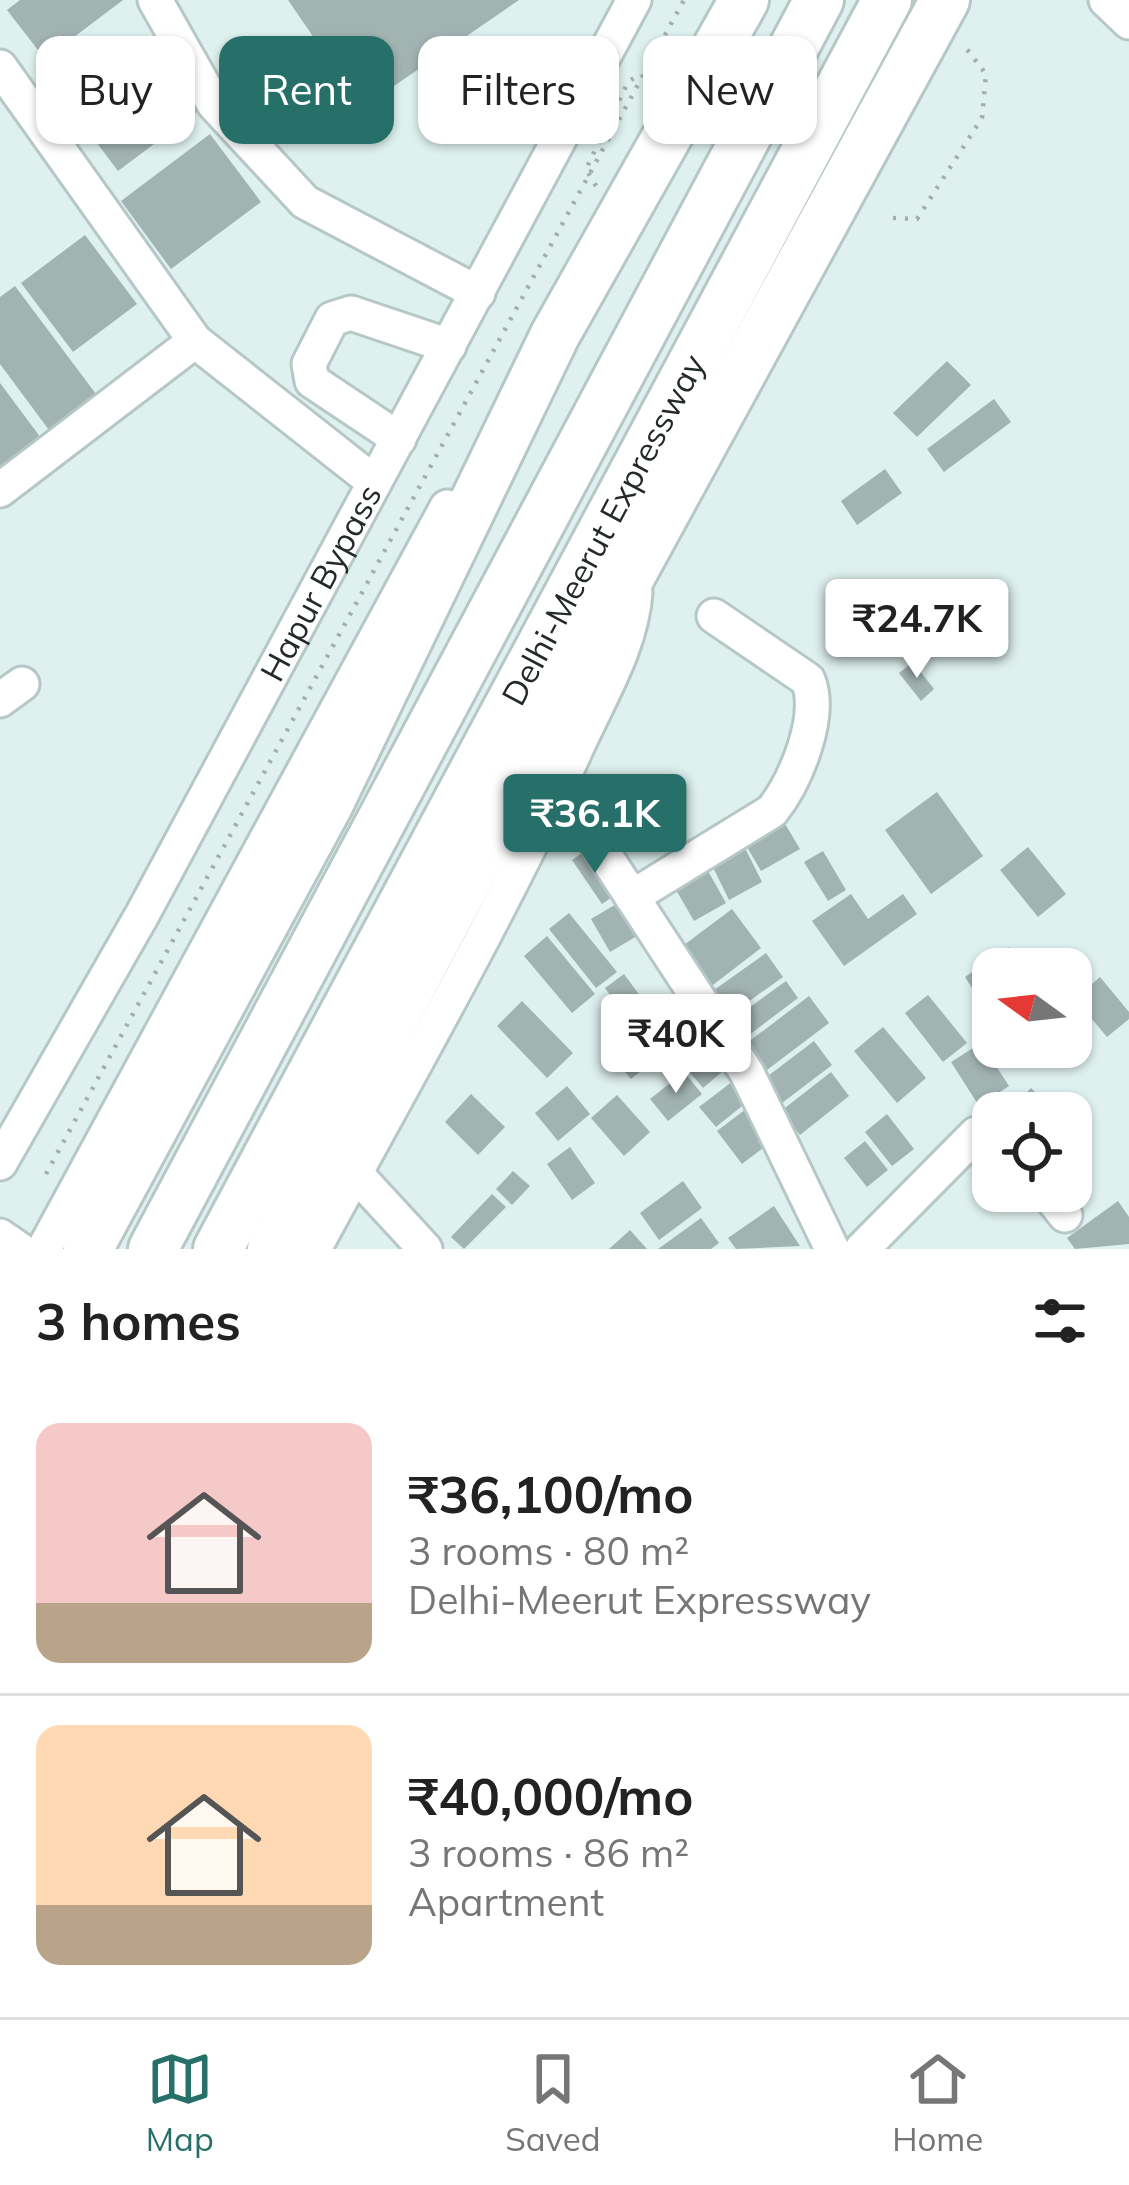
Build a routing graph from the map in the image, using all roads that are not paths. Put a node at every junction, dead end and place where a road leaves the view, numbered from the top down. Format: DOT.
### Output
graph roads {
  1 [pos="155,0"];
  2 [pos="634,0"];
  3 [pos="744,0"];
  4 [pos="819,0"];
  5 [pos="975,0"];
  6 [pos="1106,0"];
  7 [pos="887,1"];
  8 [pos="1129,22"];
  9 [pos="936,24"];
  10 [pos="0,67"];
  11 [pos="10,105"];
  12 [pos="478,293"];
  13 [pos="555,335"];
  14 [pos="195,341"];
  15 [pos="449,346"];
  16 [pos="399,439"];
  17 [pos="374,482"];
  18 [pos="0,490"];
  19 [pos="637,566"];
  20 [pos="714,616"];
  21 [pos="559,785"];
  22 [pos="632,897"];
  23 [pos="972,1138"];
  24 [pos="0,1163"];
  25 [pos="355,1173"];
  26 [pos="0,1236"];
  27 [pos="19,1249"];
  28 [pos="44,1249"];
  29 [pos="88,1249"];
  30 [pos="153,1249"];
  31 [pos="218,1249"];
  32 [pos="272,1249"];
  33 [pos="314,1249"];
  34 [pos="425,1249"];
  35 [pos="832,1249"];
  36 [pos="862,1249"];
  1 -- 12 [label="street"];
  2 -- 12 [label="street, Hapur Bypass"];
  3 -- 13 [label="highway"];
  4 -- 30 [label="highway, Delhi-Meerut Expressway"];
  5 -- 9 [label="street"];
  6 -- 8 [label="street"];
  7 -- 31 [label="highway, Delhi-Meerut Expressway"];
  9 -- 19 [label="highway"];
  10 -- 11 [label="street"];
  11 -- 14 [label="street"];
  12 -- 15 [label="street, Hapur Bypass"];
  13 -- 28 [label="street"];
  13 -- 29 [label="highway"];
  14 -- 17 [label="street"];
  14 -- 18 [label="street"];
  15 -- 16 [label="street, Hapur Bypass"];
  15 -- 16 [label="street"];
  16 -- 17 [label="street, Hapur Bypass"];
  17 -- 24 [label="street, Hapur Bypass"];
  19 -- 21 [label="street"];
  19 -- 32 [label="highway"];
  20 -- 22 [label="street"];
  21 -- 22 [label="street"];
  21 -- 25 [label="street"];
  22 -- 35 [label="street"];
  23 -- 36 [label="street"];
  25 -- 33 [label="street"];
  25 -- 34 [label="street"];
  26 -- 27 [label="street"];
}
